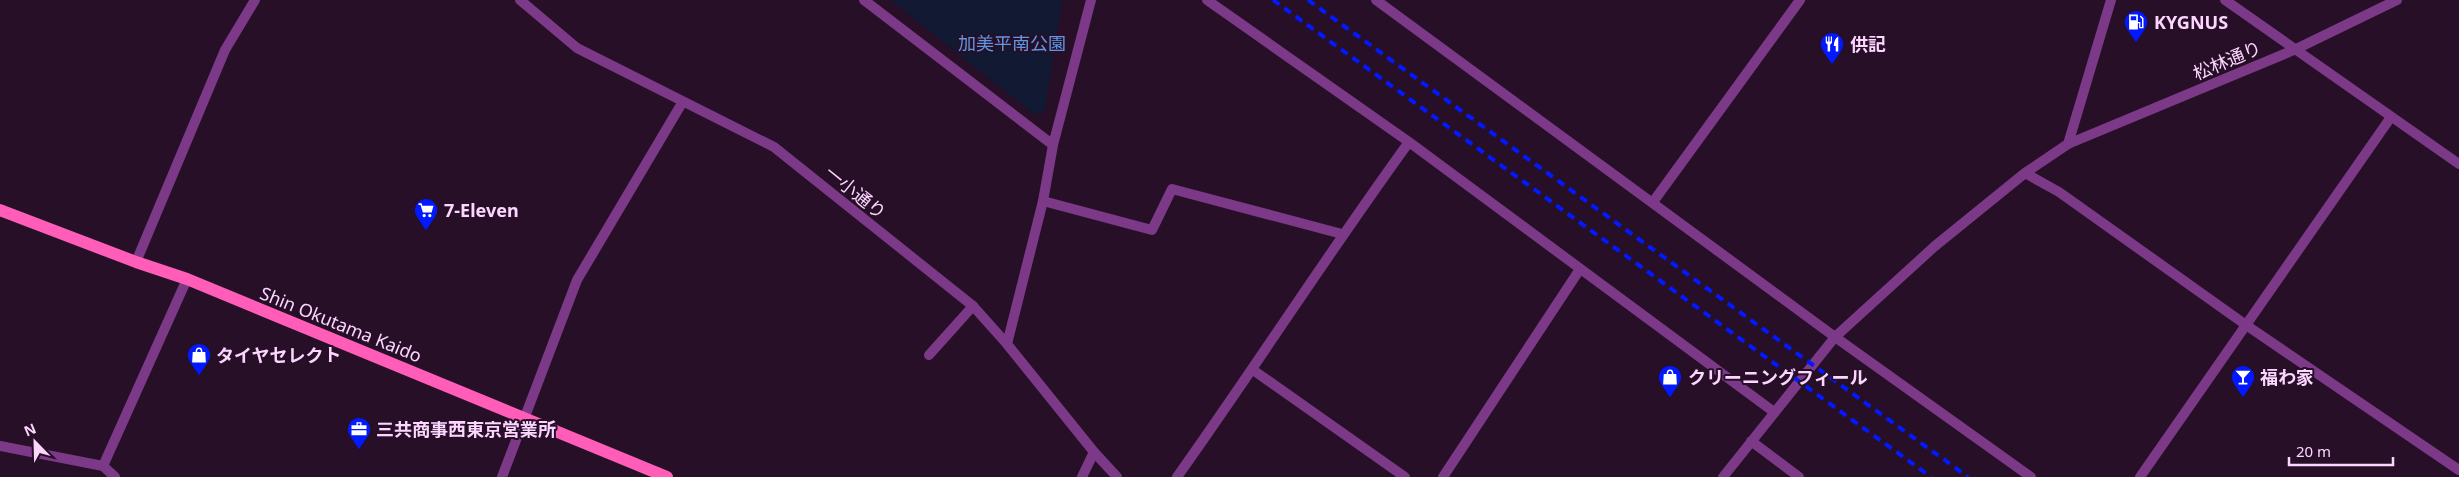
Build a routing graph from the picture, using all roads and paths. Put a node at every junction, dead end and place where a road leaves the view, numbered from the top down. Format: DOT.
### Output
graph roads {
  1 [pos="255,0"];
  2 [pos="520,0"];
  3 [pos="864,0"];
  4 [pos="1092,0"];
  5 [pos="1206,0"];
  6 [pos="1376,0"];
  7 [pos="2111,0"];
  8 [pos="2225,0"];
  9 [pos="2396,0"];
  10 [pos="1795,2"];
  11 [pos="2294,50"];
  12 [pos="682,103"];
  13 [pos="2391,117"];
  14 [pos="1409,142"];
  15 [pos="2068,144"];
  16 [pos="1053,145"];
  17 [pos="2459,164"];
  18 [pos="2025,173"];
  19 [pos="1043,201"];
  20 [pos="1653,202"];
  21 [pos="0,210"];
  22 [pos="1342,234"];
  23 [pos="136,262"];
  24 [pos="1580,269"];
  25 [pos="187,279"];
  26 [pos="973,306"];
  27 [pos="2246,325"];
  28 [pos="1835,337"];
  29 [pos="1007,344"];
  30 [pos="929,355"];
  31 [pos="1253,370"];
  32 [pos="1774,412"];
  33 [pos="526,420"];
  34 [pos="1751,441"];
  35 [pos="0,446"];
  36 [pos="1094,452"];
  37 [pos="103,466"];
  38 [pos="2459,470"];
  39 [pos="115,477"];
  40 [pos="502,477"];
  41 [pos="667,477"];
  42 [pos="1082,477"];
  43 [pos="1117,477"];
  44 [pos="1177,477"];
  45 [pos="1405,477"];
  46 [pos="1443,477"];
  47 [pos="1723,477"];
  48 [pos="1799,477"];
  49 [pos="2031,477"];
  50 [pos="2140,477"];
  1 -- 23 [label="street"];
  2 -- 12 [label="street, 一小通り"];
  3 -- 16 [label="street"];
  4 -- 16 [label="street"];
  5 -- 14 [label="street"];
  6 -- 20 [label="street"];
  7 -- 15 [label="street"];
  8 -- 11 [label="street"];
  9 -- 11 [label="street, 松林通り"];
  10 -- 20 [label="street"];
  11 -- 13 [label="street"];
  11 -- 15 [label="street, 松林通り"];
  12 -- 26 [label="street, 一小通り"];
  12 -- 33 [label="street"];
  13 -- 17 [label="street"];
  13 -- 27 [label="street"];
  14 -- 22 [label="street"];
  14 -- 24 [label="street"];
  15 -- 18 [label="street, 松林通り"];
  16 -- 19 [label="street"];
  18 -- 27 [label="street"];
  18 -- 28 [label="street, 松林通り"];
  19 -- 22 [label="street"];
  19 -- 29 [label="street"];
  20 -- 28 [label="street"];
  21 -- 23 [label="main road, Shin Okutama Kaido"];
  22 -- 31 [label="street"];
  23 -- 25 [label="main road, Shin Okutama Kaido"];
  24 -- 32 [label="street"];
  24 -- 46 [label="street"];
  25 -- 33 [label="main road, Shin Okutama Kaido"];
  25 -- 37 [label="street"];
  26 -- 29 [label="street, 一小通り"];
  26 -- 30 [label="street"];
  27 -- 38 [label="street"];
  27 -- 50 [label="street"];
  28 -- 32 [label="street, 松林通り"];
  28 -- 49 [label="street"];
  29 -- 36 [label="street, 一小通り"];
  31 -- 44 [label="street"];
  31 -- 45 [label="street"];
  32 -- 34 [label="street, 松林通り"];
  33 -- 40 [label="street"];
  33 -- 41 [label="main road, Shin Okutama Kaido"];
  34 -- 47 [label="street"];
  34 -- 48 [label="street"];
  35 -- 37 [label="street"];
  36 -- 42 [label="street"];
  36 -- 43 [label="street, 一小通り"];
  37 -- 39 [label="street"];
}
